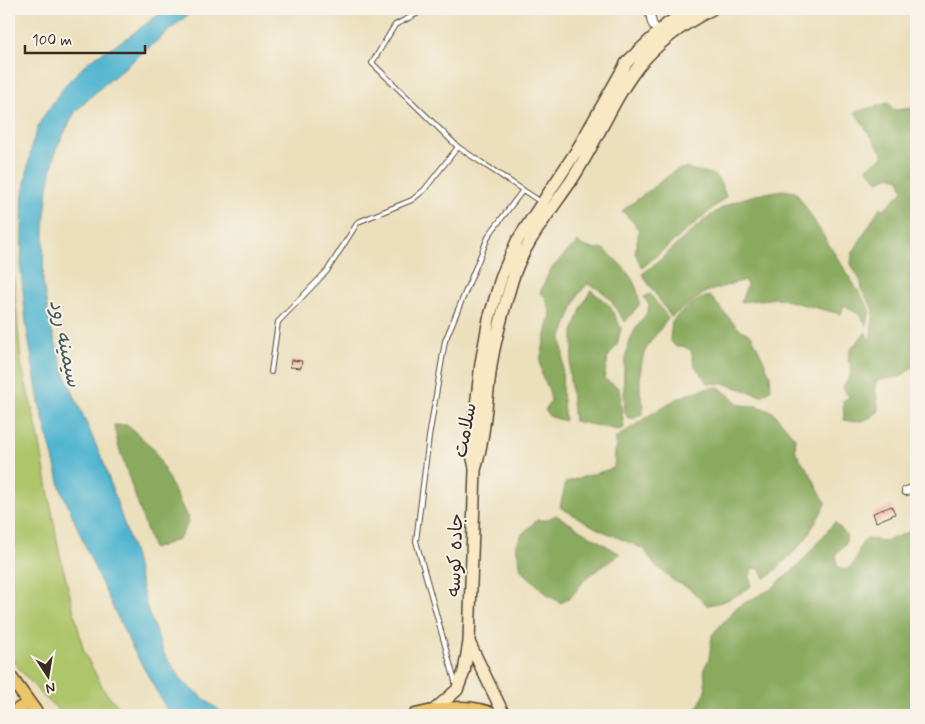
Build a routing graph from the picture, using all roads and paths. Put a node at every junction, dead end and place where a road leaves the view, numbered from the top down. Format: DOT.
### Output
graph roads {
  1 [pos="426,9"];
  2 [pos="649,9"];
  3 [pos="690,9"];
  4 [pos="712,9"];
  5 [pos="661,37"];
  6 [pos="458,147"];
  7 [pos="523,190"];
  8 [pos="541,202"];
  9 [pos="551,208"];
  10 [pos="271,372"];
  11 [pos="475,470"];
  12 [pos="916,488"];
  13 [pos="906,491"];
  14 [pos="469,642"];
  15 [pos="9,675"];
  16 [pos="457,690"];
  17 [pos="29,703"];
  18 [pos="435,713"];
  19 [pos="9,715"];
  20 [pos="38,715"];
  21 [pos="45,715"];
  22 [pos="415,715"];
  23 [pos="494,715"];
  24 [pos="504,715"];
  1 -- 6 [label="lane"];
  2 -- 5 [label="street"];
  3 -- 5 [label="main road, سلامت"];
  4 -- 5 [label="main road, سلامت"];
  5 -- 8 [label="main road, سلامت"];
  5 -- 9 [label="main road, سلامت"];
  6 -- 7 [label="lane"];
  6 -- 10 [label="lane"];
  7 -- 8 [label="lane"];
  7 -- 16 [label="lane"];
  8 -- 9 [label="main road"];
  8 -- 11 [label="main road, سلامت"];
  9 -- 11 [label="main road, سلامت"];
  11 -- 14 [label="main road, جاده کوسه"];
  12 -- 13 [label="street"];
  14 -- 16 [label="main road, جاده کوسه"];
  14 -- 24 [label="main road, جاده کوسه"];
  15 -- 17 [label="main road"];
  16 -- 18 [label="main road"];
  17 -- 19 [label="main road"];
  17 -- 20 [label="main road"];
  17 -- 21 [label="main road"];
  18 -- 22 [label="main road"];
  18 -- 23 [label="main road"];
}
